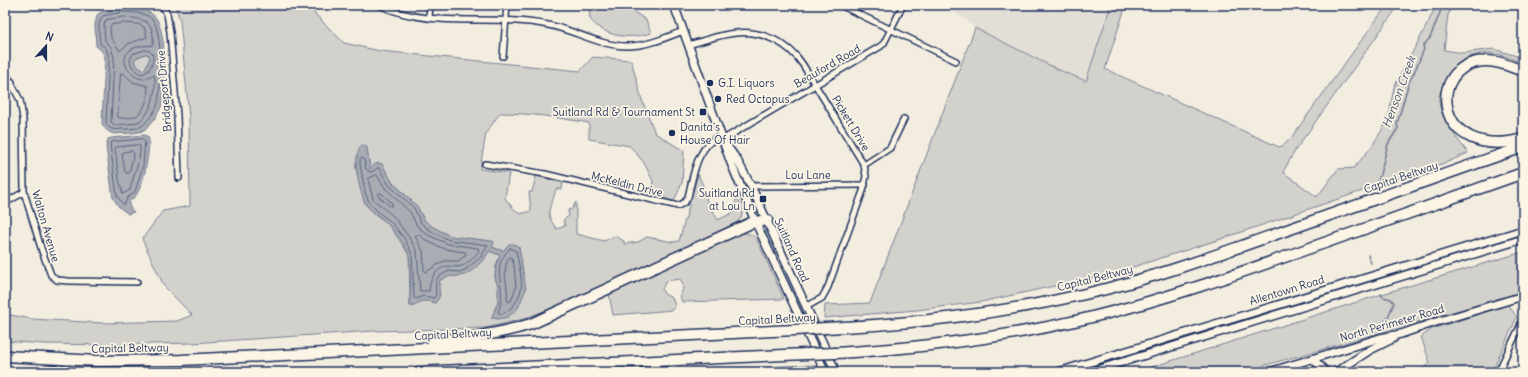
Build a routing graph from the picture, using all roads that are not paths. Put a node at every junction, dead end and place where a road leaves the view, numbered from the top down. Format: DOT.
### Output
graph roads {
  1 [pos="162,5"];
  2 [pos="379,5"];
  3 [pos="430,5"];
  4 [pos="507,5"];
  5 [pos="674,5"];
  6 [pos="840,5"];
  7 [pos="903,5"];
  8 [pos="429,18"];
  9 [pos="506,20"];
  10 [pos="891,30"];
  11 [pos="683,31"];
  12 [pos="688,45"];
  13 [pos="503,56"];
  14 [pos="956,61"];
  15 [pos="1523,70"];
  16 [pos="5,71"];
  17 [pos="12,82"];
  18 [pos="816,84"];
  19 [pos="5,86"];
  20 [pos="904,119"];
  21 [pos="722,137"];
  22 [pos="1523,139"];
  23 [pos="1523,147"];
  24 [pos="485,164"];
  25 [pos="864,165"];
  26 [pos="1523,173"];
  27 [pos="179,178"];
  28 [pos="865,185"];
  29 [pos="751,186"];
  30 [pos="24,192"];
  31 [pos="5,203"];
  32 [pos="767,220"];
  33 [pos="755,221"];
  34 [pos="1523,230"];
  35 [pos="1523,239"];
  36 [pos="137,282"];
  37 [pos="1523,296"];
  38 [pos="1295,299"];
  39 [pos="806,307"];
  40 [pos="1298,308"];
  41 [pos="1523,320"];
  42 [pos="1401,334"];
  43 [pos="410,348"];
  44 [pos="5,356"];
  45 [pos="1313,359"];
  46 [pos="417,372"];
  47 [pos="825,372"];
  48 [pos="836,372"];
  49 [pos="1058,372"];
  50 [pos="1090,372"];
  51 [pos="1269,372"];
  52 [pos="1326,372"];
  53 [pos="1336,372"];
  54 [pos="1498,372"];
  1 -- 27 [label="street, Bridgeport Drive"];
  2 -- 8 [label="street"];
  3 -- 8 [label="street"];
  4 -- 9 [label="street"];
  5 -- 11 [label="main road, Suitland Road"];
  6 -- 10 [label="street"];
  7 -- 10 [label="street, Beauford Road"];
  8 -- 9 [label="street"];
  9 -- 11 [label="street"];
  9 -- 13 [label="street"];
  10 -- 14 [label="street"];
  10 -- 18 [label="street, Beauford Road"];
  11 -- 12 [label="main road, Suitland Road"];
  12 -- 18 [label="street, Pickett Drive"];
  12 -- 21 [label="main road, Suitland Road"];
  15 -- 22 [label="highway"];
  16 -- 17 [label="street, Walton Avenue"];
  17 -- 19 [label="street"];
  17 -- 30 [label="street, Walton Avenue"];
  18 -- 21 [label="street, Beauford Road"];
  18 -- 25 [label="street, Pickett Drive"];
  20 -- 25 [label="street"];
  21 -- 24 [label="street, McKeldin Drive"];
  21 -- 29 [label="main road, Suitland Road"];
  21 -- 33 [label="main road, Suitland Road"];
  23 -- 43 [label="highway, Capital Beltway, bridge"];
  25 -- 28 [label="street, Pickett Drive"];
  26 -- 46 [label="highway, bridge"];
  28 -- 29 [label="street, Lou Lane"];
  28 -- 39 [label="street, Pickett Drive"];
  29 -- 32 [label="main road, Suitland Road"];
  30 -- 31 [label="street"];
  30 -- 36 [label="street, Walton Avenue"];
  32 -- 33 [label="highway"];
  32 -- 39 [label="main road, Suitland Road"];
  33 -- 43 [label="highway"];
  33 -- 47 [label="main road, Suitland Road"];
  34 -- 38 [label="main road, Allentown Road"];
  35 -- 40 [label="main road, Allentown Road"];
  37 -- 42 [label="main road, North Perimeter Road"];
  38 -- 40 [label="main road"];
  38 -- 49 [label="main road, Allentown Road"];
  39 -- 48 [label="main road, Suitland Road"];
  40 -- 50 [label="main road, Allentown Road"];
  41 -- 54 [label="street"];
  42 -- 45 [label="main road, North Perimeter Road"];
  42 -- 53 [label="main road"];
  43 -- 44 [label="highway, Capital Beltway"];
  45 -- 51 [label="main road, North Perimeter Road"];
  45 -- 52 [label="main road"];
}
